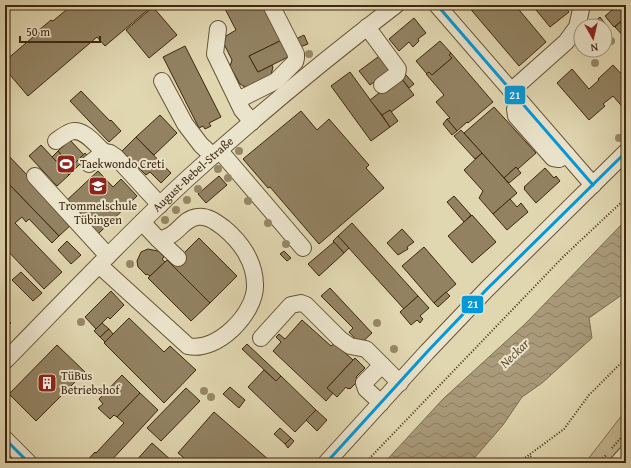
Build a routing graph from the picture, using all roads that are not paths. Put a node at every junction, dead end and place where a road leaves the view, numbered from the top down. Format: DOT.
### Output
graph roads {
  1 [pos="271,5"];
  2 [pos="396,5"];
  3 [pos="437,5"];
  4 [pos="582,5"];
  5 [pos="367,27"];
  6 [pos="218,28"];
  7 [pos="162,81"];
  8 [pos="382,85"];
  9 [pos="516,97"];
  10 [pos="238,100"];
  11 [pos="252,122"];
  12 [pos="56,141"];
  13 [pos="104,152"];
  14 [pos="626,152"];
  15 [pos="216,154"];
  16 [pos="89,164"];
  17 [pos="35,176"];
  18 [pos="593,185"];
  19 [pos="160,205"];
  20 [pos="142,222"];
  21 [pos="158,239"];
  22 [pos="303,248"];
  23 [pos="178,258"];
  24 [pos="103,260"];
  25 [pos="261,338"];
  26 [pos="5,361"];
  27 [pos="382,365"];
  28 [pos="400,383"];
  29 [pos="381,404"];
  30 [pos="5,439"];
  31 [pos="626,454"];
  32 [pos="29,463"];
  33 [pos="326,463"];
  34 [pos="618,463"];
  1 -- 10 [label="street"];
  2 -- 5 [label="street, August-Bebel-Straße"];
  3 -- 9 [label="street"];
  4 -- 9 [label="street"];
  5 -- 8 [label="street"];
  5 -- 11 [label="street, August-Bebel-Straße"];
  6 -- 10 [label="street"];
  7 -- 15 [label="street"];
  9 -- 18 [label="street"];
  10 -- 11 [label="street"];
  11 -- 15 [label="street, August-Bebel-Straße"];
  12 -- 13 [label="street"];
  13 -- 16 [label="street"];
  13 -- 19 [label="street"];
  14 -- 18 [label="street"];
  15 -- 19 [label="street, August-Bebel-Straße"];
  15 -- 22 [label="street"];
  17 -- 24 [label="street"];
  18 -- 28 [label="street"];
  19 -- 20 [label="street, August-Bebel-Straße"];
  20 -- 21 [label="street"];
  20 -- 24 [label="street, August-Bebel-Straße"];
  21 -- 23 [label="street"];
  21 -- 24 [label="street"];
  24 -- 26 [label="street, August-Bebel-Straße"];
  25 -- 27 [label="street"];
  27 -- 28 [label="street"];
  27 -- 29 [label="street"];
  28 -- 29 [label="street"];
  29 -- 33 [label="street"];
  30 -- 32 [label="street"];
  31 -- 34 [label="street"];
}
